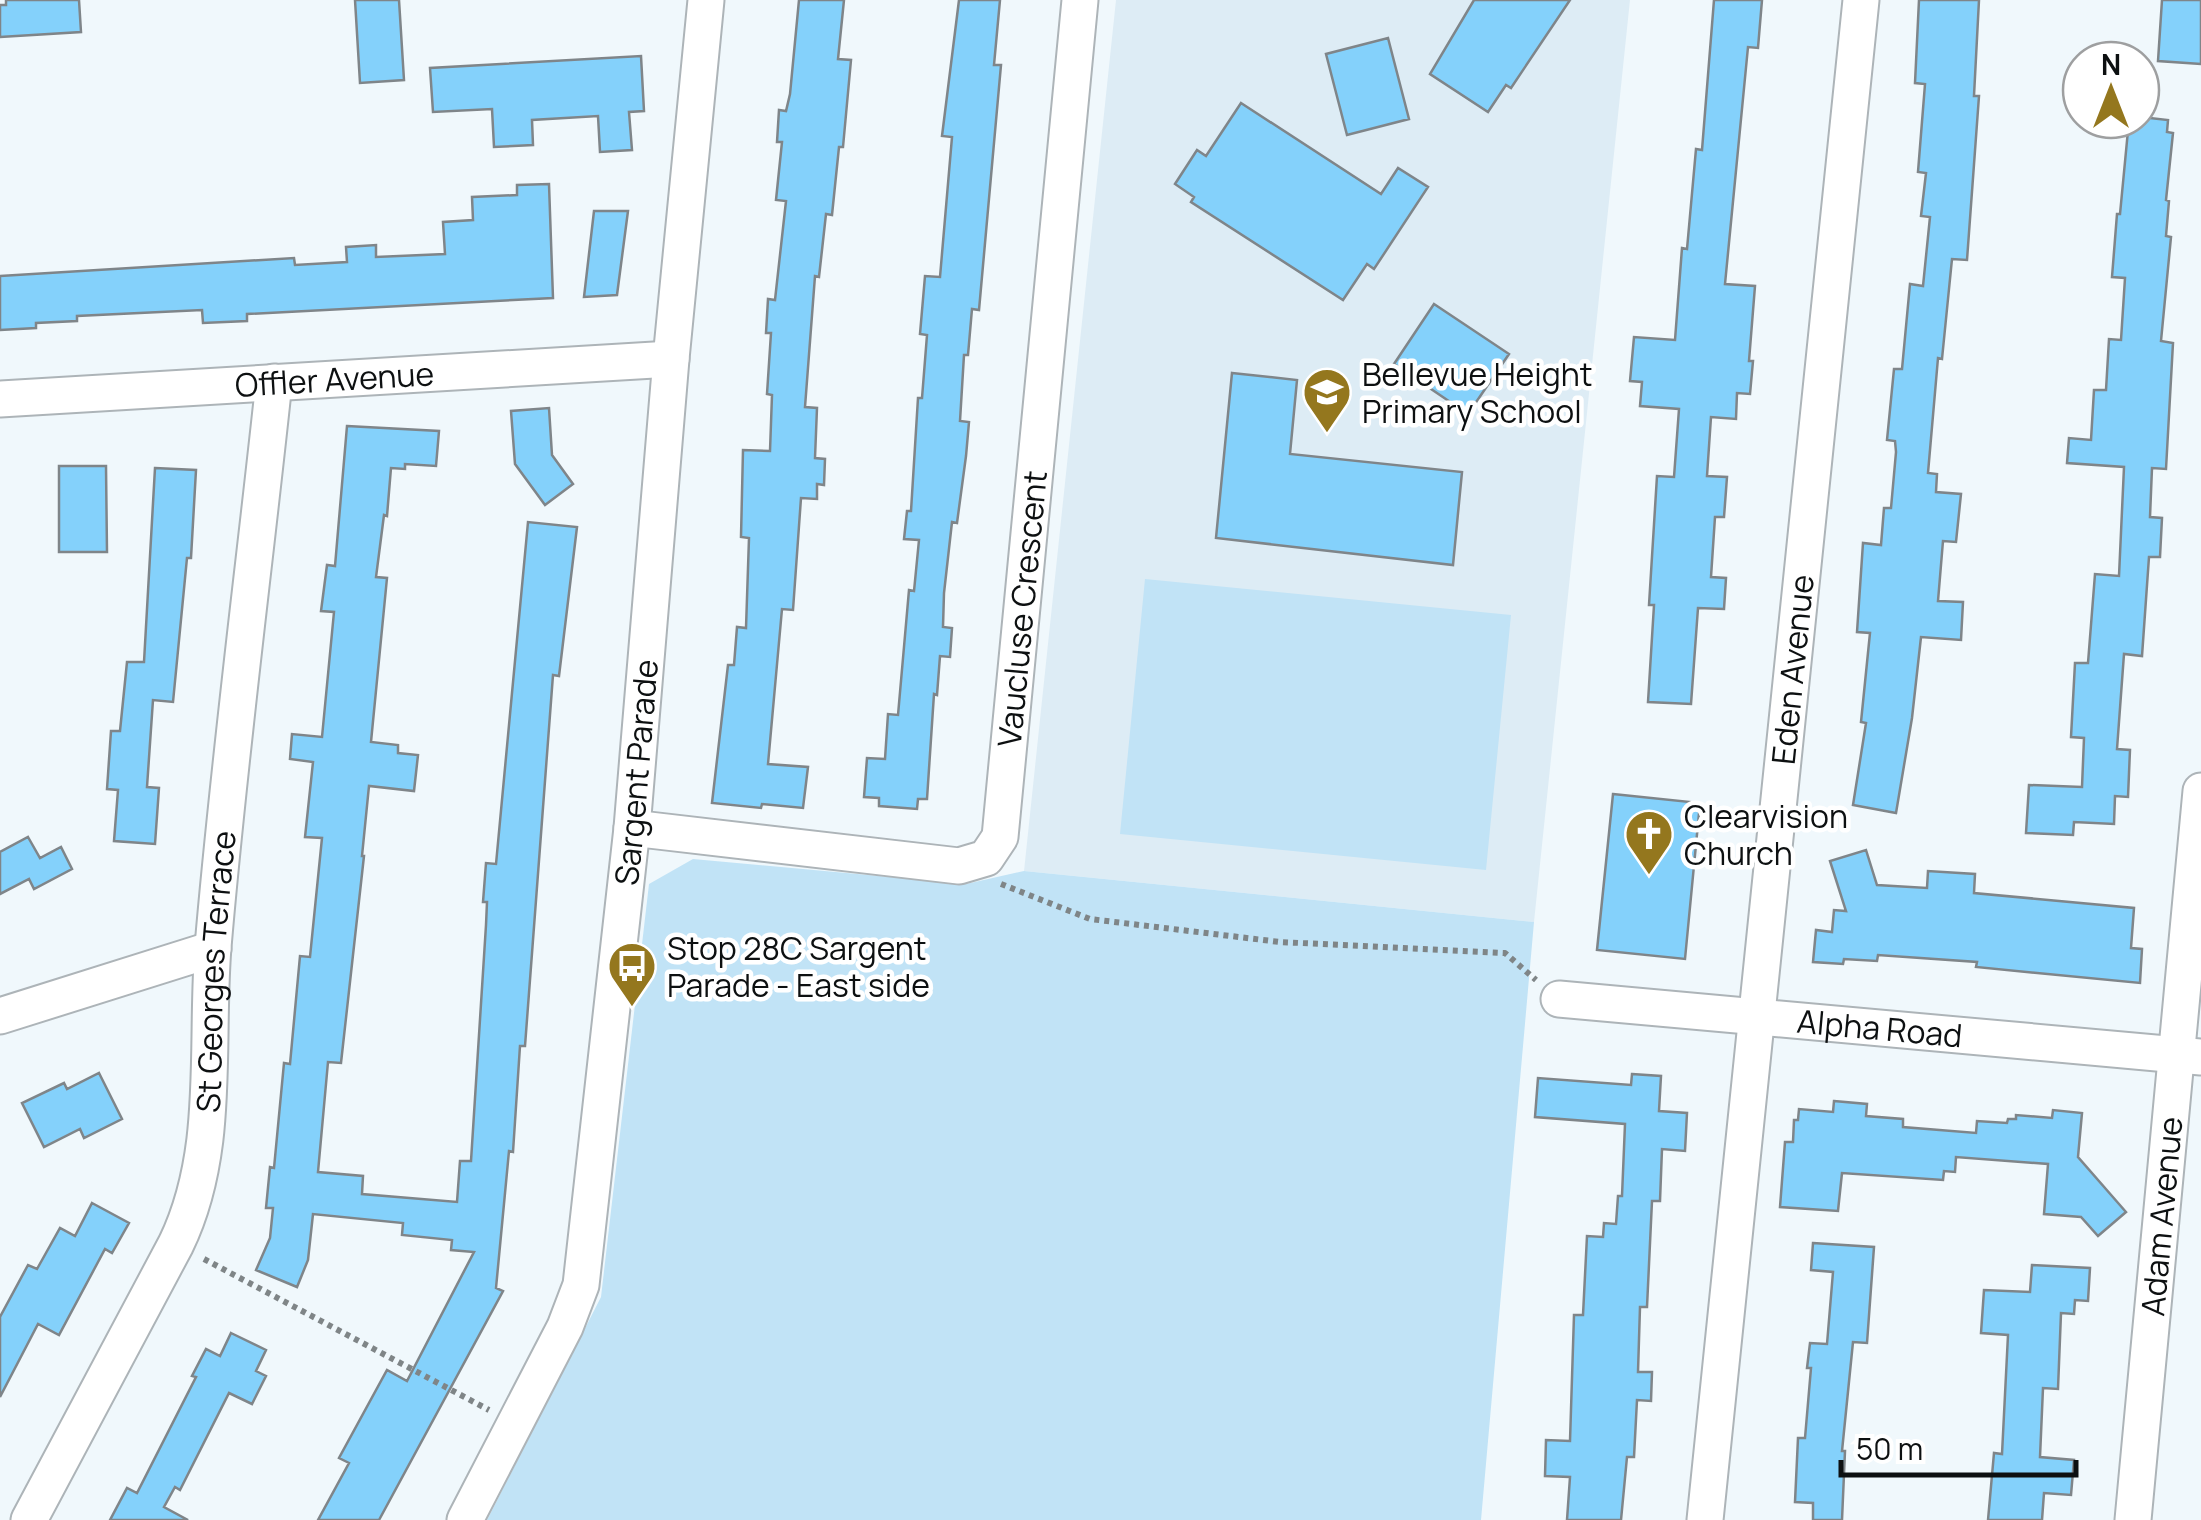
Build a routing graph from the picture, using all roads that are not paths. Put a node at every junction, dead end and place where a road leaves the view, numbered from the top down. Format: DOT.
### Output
graph roads {
  1 [pos="706,0"];
  2 [pos="1080,0"];
  3 [pos="1861,0"];
  4 [pos="671,359"];
  5 [pos="274,382"];
  6 [pos="0,399"];
  7 [pos="2201,791"];
  8 [pos="632,828"];
  9 [pos="213,949"];
  10 [pos="1559,999"];
  11 [pos="0,1016"];
  12 [pos="1756,1017"];
  13 [pos="2189,1056"];
  14 [pos="28,1520"];
  15 [pos="465,1520"];
  16 [pos="1705,1520"];
  17 [pos="2133,1520"];
  1 -- 4 [label="street, Sargent Parade"];
  2 -- 8 [label="street, Vaucluse Crescent"];
  3 -- 12 [label="street, Eden Avenue"];
  4 -- 5 [label="street, Offler Avenue"];
  4 -- 8 [label="street, Sargent Parade"];
  5 -- 6 [label="street, Offler Avenue"];
  5 -- 9 [label="street, St Georges Terrace"];
  7 -- 13 [label="street, Adam Avenue"];
  8 -- 15 [label="street, Sargent Parade"];
  9 -- 11 [label="street"];
  9 -- 14 [label="street, St Georges Terrace"];
  10 -- 12 [label="street, Alpha Road"];
  12 -- 13 [label="street, Alpha Road"];
  12 -- 16 [label="street, Eden Avenue"];
  13 -- 17 [label="street, Adam Avenue"];
}
